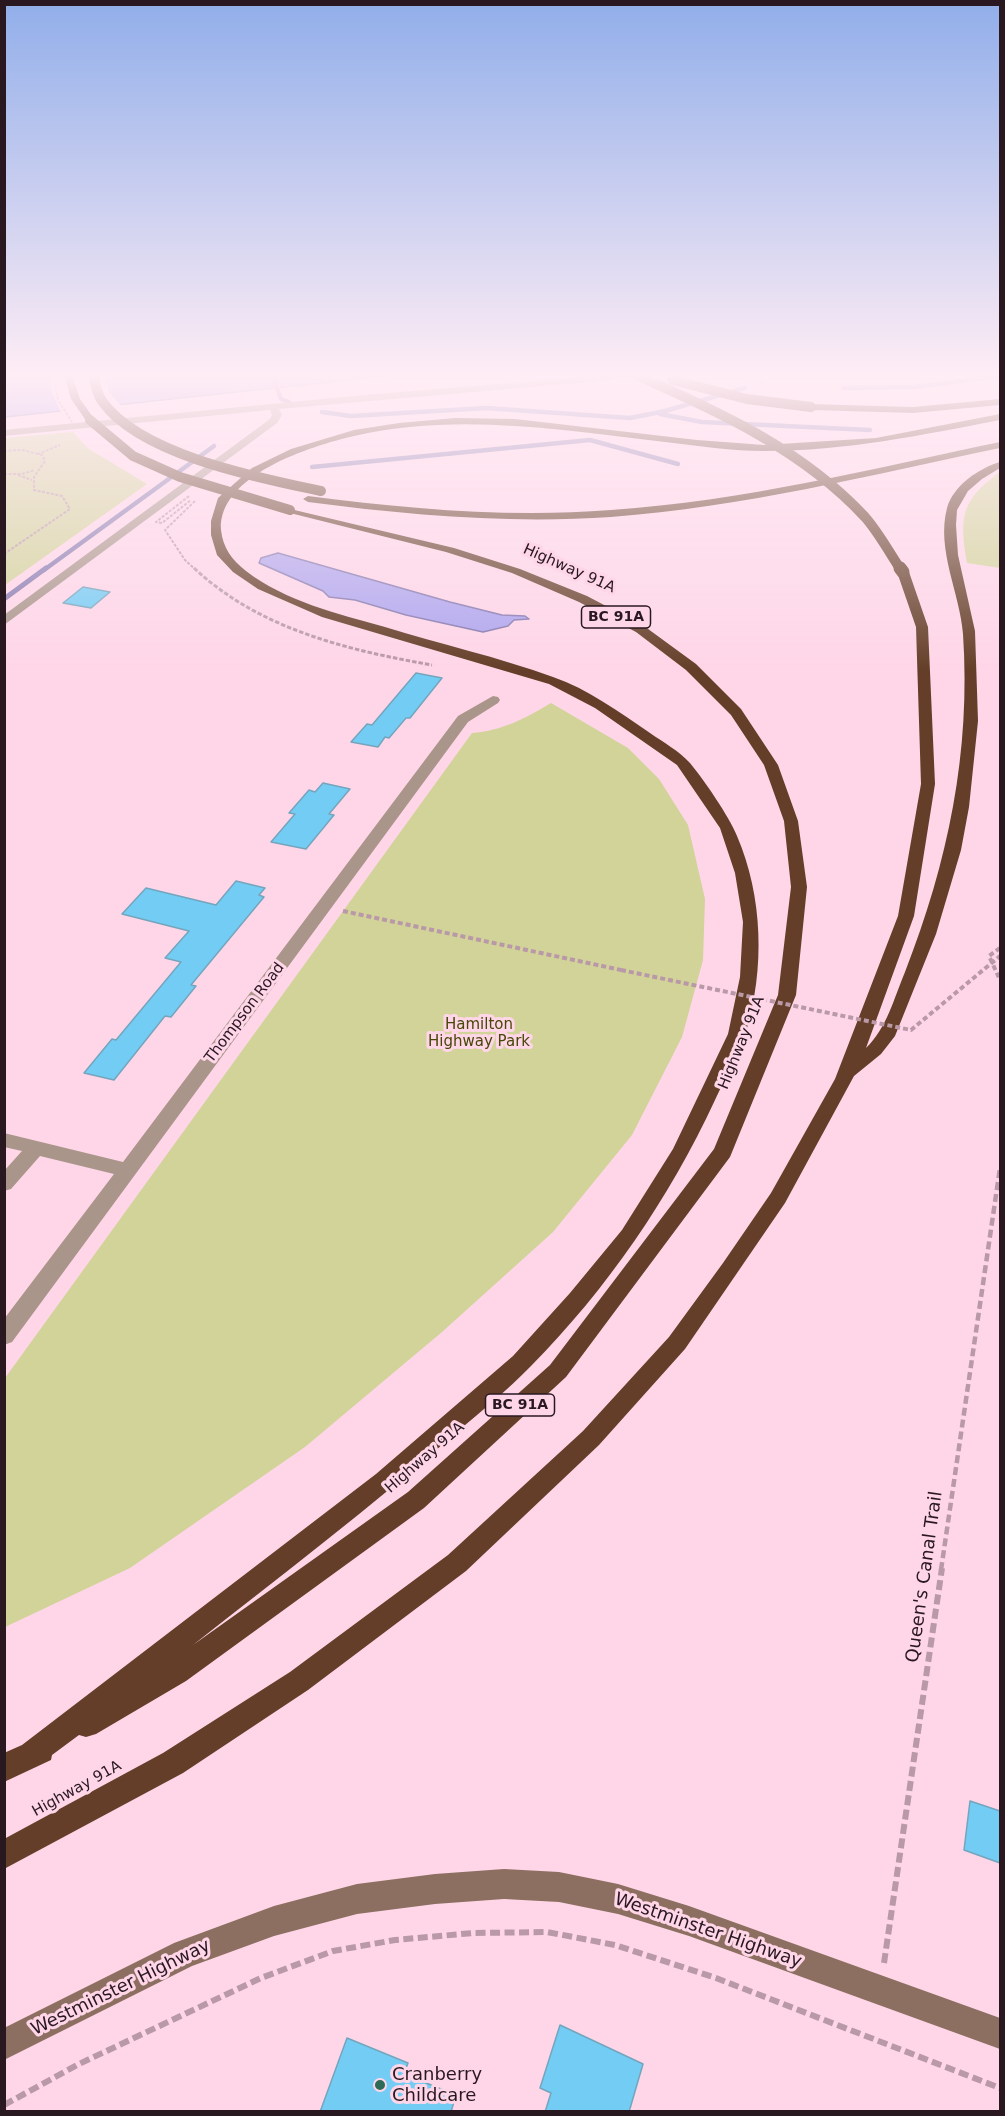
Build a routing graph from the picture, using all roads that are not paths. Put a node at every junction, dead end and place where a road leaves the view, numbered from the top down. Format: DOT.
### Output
graph roads {
  1 [pos="173,474"];
  2 [pos="203,474"];
  3 [pos="206,474"];
  4 [pos="243,474"];
  5 [pos="252,474"];
  6 [pos="802,474"];
  7 [pos="817,474"];
  8 [pos="862,474"];
  9 [pos="986,474"];
  10 [pos="796,475"];
  11 [pos="549,504"];
  12 [pos="4,621"];
  13 [pos="493,700"];
  14 [pos="844,1079"];
  15 [pos="4,1140"];
  16 [pos="36,1148"];
  17 [pos="128,1170"];
  18 [pos="4,1184"];
  19 [pos="4,1336"];
  20 [pos="31,1755"];
  21 [pos="4,1768"];
  22 [pos="4,1855"];
  23 [pos="1000,2034"];
  24 [pos="4,2045"];
  1 -- 20 [label="highway, Highway 91A / BC 91A, bridge"];
  2 -- 12 [label="street"];
  3 -- 8 [label="highway, bridge"];
  4 -- 11 [label="highway, bridge"];
  5 -- 20 [label="highway"];
  6 -- 10 [label="highway"];
  7 -- 14 [label="highway, Highway 91A, bridge"];
  9 -- 14 [label="highway"];
  13 -- 17 [label="street, Thompson Road"];
  14 -- 22 [label="highway, Highway 91A"];
  15 -- 16 [label="street"];
  16 -- 17 [label="street"];
  16 -- 18 [label="street"];
  17 -- 19 [label="street, Thompson Road"];
  20 -- 21 [label="highway, Highway 91A / BC 91A"];
  23 -- 24 [label="main road, Westminster Highway"];
}
